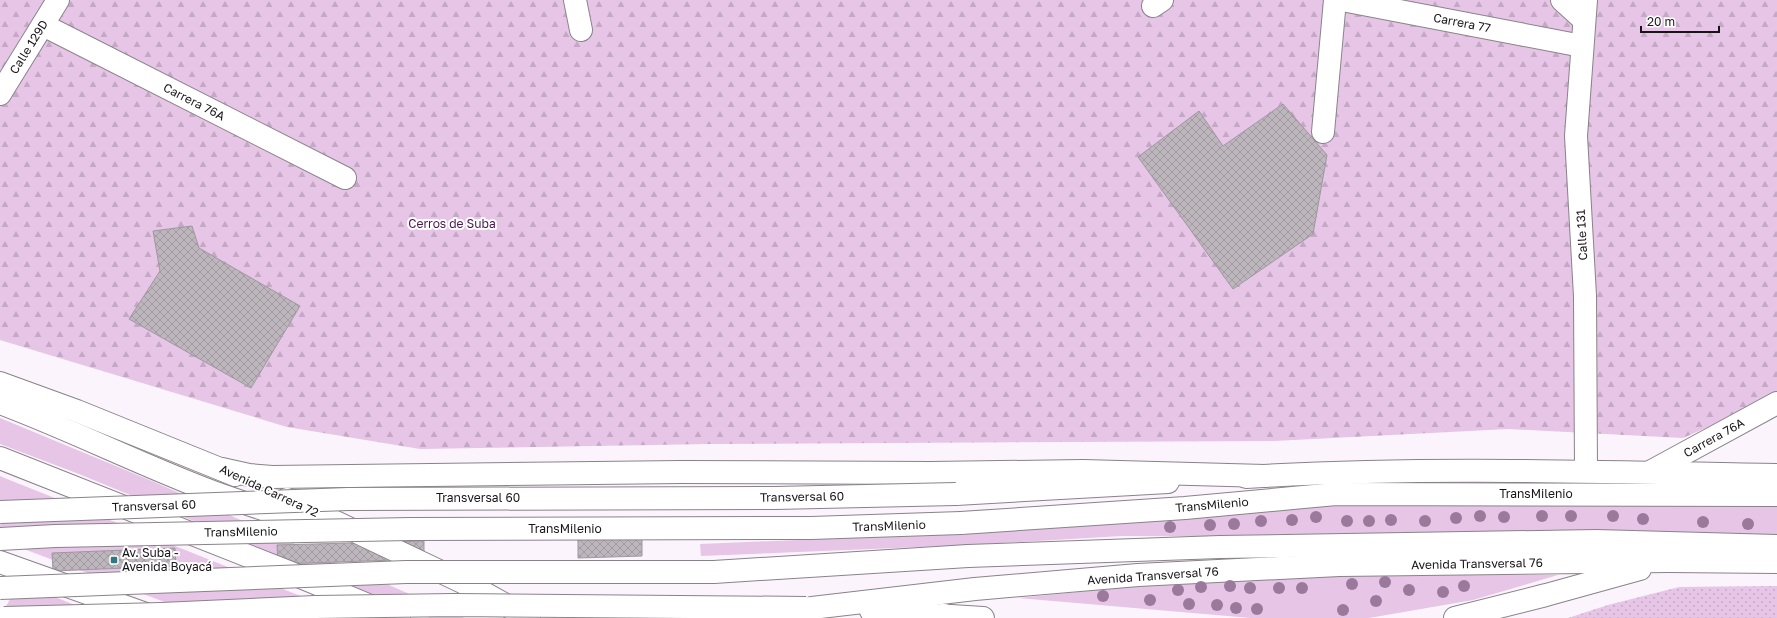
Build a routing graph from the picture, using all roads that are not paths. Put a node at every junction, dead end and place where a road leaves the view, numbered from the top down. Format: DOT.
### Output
graph roads {
  1 [pos="58,0"];
  2 [pos="575,0"];
  3 [pos="1335,0"];
  4 [pos="1342,0"];
  5 [pos="1562,0"];
  6 [pos="1585,10"];
  7 [pos="43,25"];
  8 [pos="581,30"];
  9 [pos="1582,46"];
  10 [pos="0,94"];
  11 [pos="1323,132"];
  12 [pos="345,178"];
  13 [pos="0,383"];
  14 [pos="1777,403"];
  15 [pos="0,404"];
  16 [pos="0,458"];
  17 [pos="222,469"];
  18 [pos="1586,471"];
  19 [pos="1650,472"];
  20 [pos="1777,474"];
  21 [pos="1266,476"];
  22 [pos="1777,494"];
  23 [pos="0,512"];
  24 [pos="0,539"];
  25 [pos="1777,546"];
  26 [pos="1668,561"];
  27 [pos="0,562"];
  28 [pos="1777,562"];
  29 [pos="431,567"];
  30 [pos="0,588"];
  31 [pos="809,608"];
  32 [pos="946,617"];
  33 [pos="4,618"];
  34 [pos="11,618"];
  35 [pos="14,618"];
  36 [pos="155,618"];
  37 [pos="399,618"];
  38 [pos="529,618"];
  39 [pos="983,618"];
  40 [pos="1456,618"];
  1 -- 7 [label="main road, Calle 129D"];
  2 -- 8 [label="main road"];
  3 -- 11 [label="main road"];
  4 -- 9 [label="main road, Carrera 77"];
  5 -- 6 [label="main road"];
  6 -- 9 [label="main road, Calle 131"];
  7 -- 10 [label="main road, Calle 129D"];
  7 -- 12 [label="main road, Carrera 76A"];
  9 -- 18 [label="main road, Calle 131"];
  13 -- 17 [label="main road, Avenida Carrera 72"];
  14 -- 19 [label="main road, Carrera 76A"];
  15 -- 29 [label="main road"];
  16 -- 37 [label="main road"];
  17 -- 21 [label="main road"];
  17 -- 29 [label="main road, Avenida Carrera 72"];
  18 -- 19 [label="main road"];
  18 -- 21 [label="main road"];
  19 -- 20 [label="main road"];
  21 -- 23 [label="main road, Transversal 60, bridge"];
  22 -- 24 [label="main road, TransMilenio, bridge"];
  25 -- 30 [label="main road, bridge"];
  26 -- 28 [label="main road, Avenida Transversal 76"];
  26 -- 31 [label="main road, Avenida Transversal 76"];
  26 -- 40 [label="main road, Avenida Transversal 76"];
  27 -- 36 [label="main road"];
  29 -- 38 [label="main road, Avenida Carrera 72"];
  31 -- 32 [label="main road"];
  31 -- 34 [label="main road, bridge"];
  32 -- 39 [label="main road"];
  33 -- 34 [label="main road, bridge"];
  34 -- 35 [label="main road, bridge"];
}
